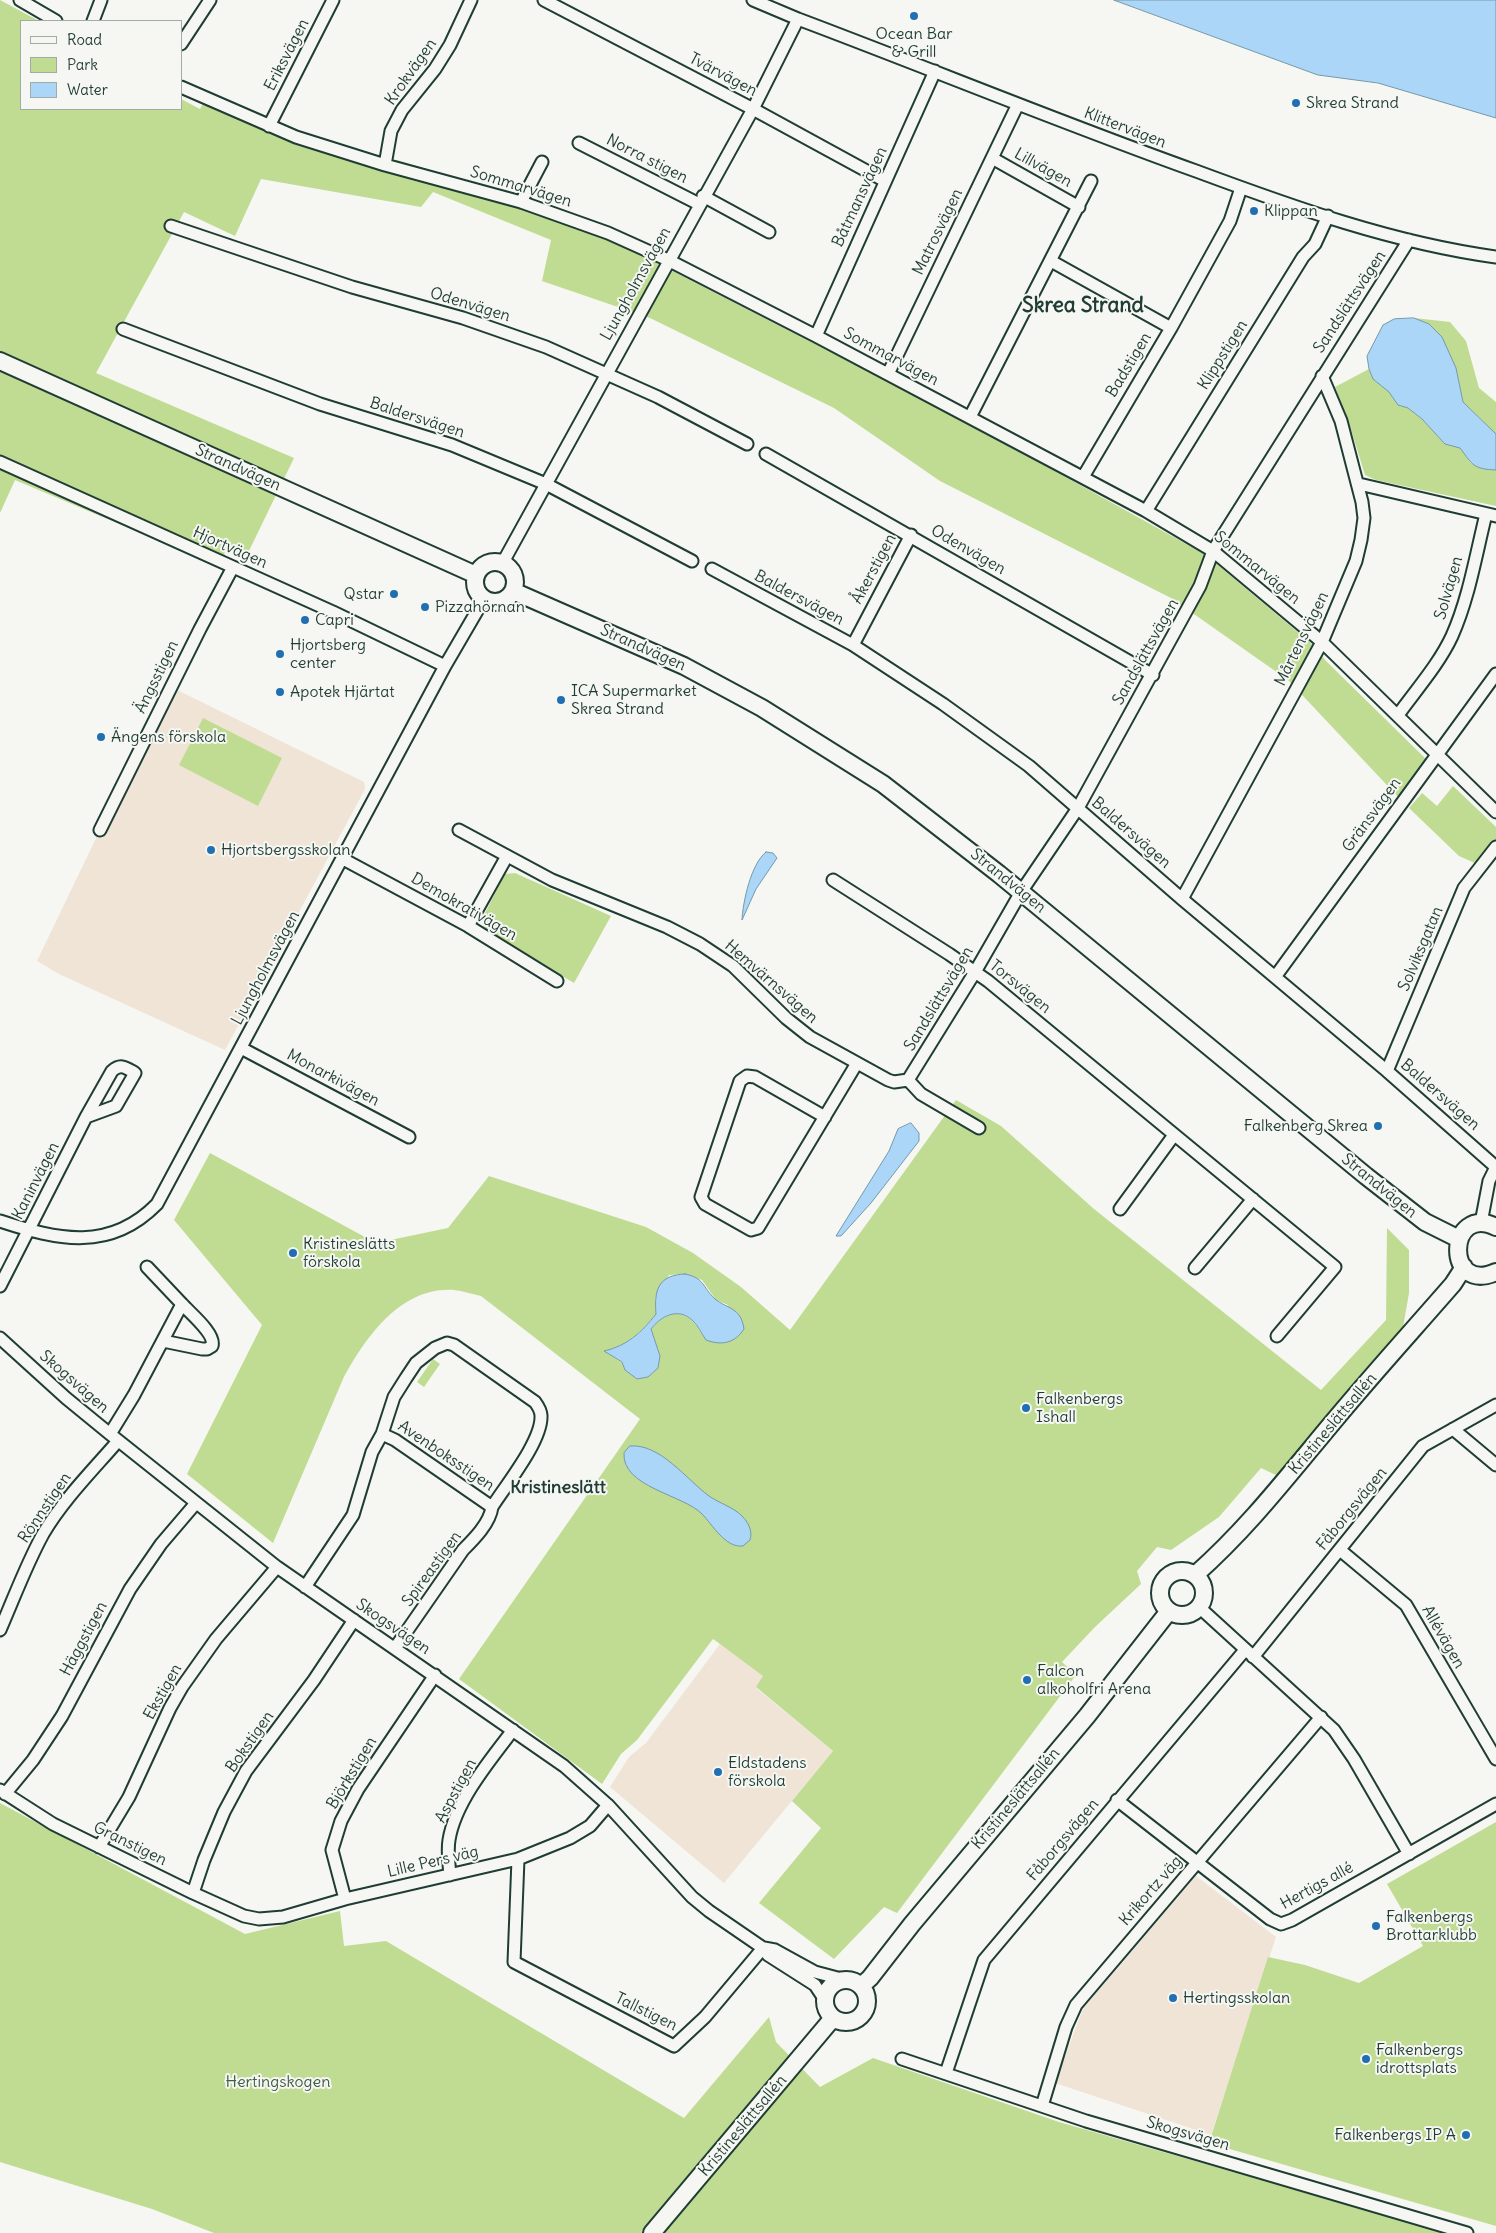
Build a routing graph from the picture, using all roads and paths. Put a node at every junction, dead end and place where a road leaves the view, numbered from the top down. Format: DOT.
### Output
graph roads {
  1 [pos="20,0"];
  2 [pos="101,0"];
  3 [pos="210,0"];
  4 [pos="333,0"];
  5 [pos="471,0"];
  6 [pos="544,0"];
  7 [pos="753,0"];
  8 [pos="798,19"];
  9 [pos="54,20"];
  10 [pos="93,20"];
  11 [pos="182,42"];
  12 [pos="935,71"];
  13 [pos="182,87"];
  14 [pos="1018,104"];
  15 [pos="753,109"];
  16 [pos="269,126"];
  17 [pos="579,143"];
  18 [pos="992,158"];
  19 [pos="542,162"];
  20 [pos="385,165"];
  21 [pos="886,181"];
  22 [pos="1091,181"];
  23 [pos="1241,188"];
  24 [pos="701,200"];
  25 [pos="521,202"];
  26 [pos="1079,207"];
  27 [pos="1328,216"];
  28 [pos="171,226"];
  29 [pos="769,232"];
  30 [pos="1409,240"];
  31 [pos="1496,257"];
  32 [pos="668,260"];
  33 [pos="1051,261"];
  34 [pos="1171,328"];
  35 [pos="122,329"];
  36 [pos="816,336"];
  37 [pos="0,361"];
  38 [pos="606,372"];
  39 [pos="888,374"];
  40 [pos="1322,376"];
  41 [pos="970,417"];
  42 [pos="747,444"];
  43 [pos="766,454"];
  44 [pos="0,462"];
  45 [pos="1083,477"];
  46 [pos="546,484"];
  47 [pos="1359,484"];
  48 [pos="1146,511"];
  49 [pos="1491,515"];
  50 [pos="910,535"];
  51 [pos="1213,551"];
  52 [pos="692,561"];
  53 [pos="502,564"];
  54 [pos="233,567"];
  55 [pos="712,570"];
  56 [pos="476,575"];
  57 [pos="513,591"];
  58 [pos="484,599"];
  59 [pos="1322,642"];
  60 [pos="853,645"];
  61 [pos="445,666"];
  62 [pos="1496,674"];
  63 [pos="1152,675"];
  64 [pos="1398,715"];
  65 [pos="1437,754"];
  66 [pos="1078,808"];
  67 [pos="1496,812"];
  68 [pos="100,830"];
  69 [pos="458,830"];
  70 [pos="1496,847"];
  71 [pos="507,856"];
  72 [pos="343,859"];
  73 [pos="833,880"];
  74 [pos="1021,892"];
  75 [pos="1182,899"];
  76 [pos="468,926"];
  77 [pos="976,972"];
  78 [pos="1275,977"];
  79 [pos="557,981"];
  80 [pos="241,1048"];
  81 [pos="857,1063"];
  82 [pos="1387,1071"];
  83 [pos="908,1080"];
  84 [pos="86,1117"];
  85 [pos="825,1118"];
  86 [pos="979,1128"];
  87 [pos="1174,1134"];
  88 [pos="409,1137"];
  89 [pos="1496,1167"];
  90 [pos="1253,1199"];
  91 [pos="1120,1208"];
  92 [pos="0,1220"];
  93 [pos="1488,1225"];
  94 [pos="29,1230"];
  95 [pos="1459,1239"];
  96 [pos="146,1267"];
  97 [pos="1464,1267"];
  98 [pos="1195,1268"];
  99 [pos="1496,1272"];
  100 [pos="0,1286"];
  101 [pos="182,1304"];
  102 [pos="1277,1336"];
  103 [pos="0,1338"];
  104 [pos="164,1341"];
  105 [pos="1496,1405"];
  106 [pos="1453,1429"];
  107 [pos="382,1434"];
  108 [pos="114,1438"];
  109 [pos="1496,1465"];
  110 [pos="196,1503"];
  111 [pos="492,1507"];
  112 [pos="1340,1550"];
  113 [pos="277,1567"];
  114 [pos="1195,1575"];
  115 [pos="305,1587"];
  116 [pos="1199,1607"];
  117 [pos="1169,1611"];
  118 [pos="354,1620"];
  119 [pos="0,1630"];
  120 [pos="395,1648"];
  121 [pos="1249,1654"];
  122 [pos="435,1675"];
  123 [pos="1321,1717"];
  124 [pos="513,1730"];
  125 [pos="1496,1759"];
  126 [pos="3,1792"];
  127 [pos="1117,1800"];
  128 [pos="1496,1804"];
  129 [pos="608,1805"];
  130 [pos="99,1847"];
  131 [pos="1409,1854"];
  132 [pos="518,1859"];
  133 [pos="1198,1862"];
  134 [pos="450,1875"];
  135 [pos="193,1893"];
  136 [pos="345,1899"];
  137 [pos="250,1918"];
  138 [pos="763,1948"];
  139 [pos="853,1983"];
  140 [pos="825,2000"];
  141 [pos="832,2018"];
  142 [pos="902,2059"];
  143 [pos="946,2073"];
  144 [pos="1042,2106"];
  145 [pos="652,2233"];
  146 [pos="1468,2233"];
  1 -- 9 [label="street"];
  2 -- 10 [label="street"];
  3 -- 11 [label="street"];
  4 -- 16 [label="street, Eriksvägen"];
  5 -- 20 [label="street, Krokvägen"];
  6 -- 15 [label="street, Tvärvägen"];
  7 -- 8 [label="street, Klittervägen"];
  8 -- 12 [label="street, Klittervägen"];
  8 -- 15 [label="street, Ljungholmsvägen"];
  12 -- 14 [label="street, Klittervägen"];
  12 -- 21 [label="street, Båtmansvägen"];
  13 -- 16 [label="street, Sommarvägen"];
  14 -- 18 [label="street, Matrosvägen"];
  14 -- 23 [label="street, Klittervägen"];
  15 -- 21 [label="street, Tvärvägen"];
  15 -- 24 [label="street, Ljungholmsvägen"];
  16 -- 20 [label="street, Sommarvägen"];
  17 -- 24 [label="street, Norra stigen"];
  18 -- 26 [label="street, Lillvägen"];
  18 -- 39 [label="street, Matrosvägen"];
  19 -- 25 [label="street"];
  20 -- 25 [label="street, Sommarvägen"];
  21 -- 36 [label="street, Båtmansvägen"];
  22 -- 26 [label="street"];
  23 -- 27 [label="street, Klittervägen"];
  23 -- 34 [label="street, Badstigen"];
  24 -- 29 [label="street, Norra stigen"];
  24 -- 32 [label="street, Ljungholmsvägen"];
  25 -- 32 [label="street, Sommarvägen"];
  26 -- 33 [label="street"];
  27 -- 30 [label="street, Klittervägen"];
  27 -- 48 [label="street, Klippstigen"];
  28 -- 38 [label="street, Odenvägen"];
  30 -- 31 [label="street, Klittervägen"];
  30 -- 40 [label="street, Sandslättsvägen"];
  32 -- 36 [label="street, Sommarvägen"];
  32 -- 38 [label="street, Ljungholmsvägen"];
  33 -- 34 [label="street"];
  33 -- 41 [label="street"];
  34 -- 45 [label="street, Badstigen"];
  35 -- 46 [label="street, Baldersvägen"];
  36 -- 39 [label="street, Sommarvägen"];
  37 -- 56 [label="street, Strandvägen"];
  38 -- 42 [label="street, Odenvägen"];
  38 -- 46 [label="street, Ljungholmsvägen"];
  39 -- 41 [label="street, Sommarvägen"];
  40 -- 47 [label="street, Mårtensvägen"];
  40 -- 51 [label="street, Sandslättsvägen"];
  41 -- 45 [label="street, Sommarvägen"];
  43 -- 50 [label="street, Odenvägen"];
  44 -- 54 [label="street, Hjortvägen"];
  45 -- 48 [label="street, Sommarvägen"];
  46 -- 52 [label="street, Baldersvägen"];
  46 -- 53 [label="street, Ljungholmsvägen"];
  47 -- 49 [label="street"];
  47 -- 59 [label="street, Mårtensvägen"];
  48 -- 51 [label="street, Sommarvägen"];
  49 -- 64 [label="street, Solvägen"];
  50 -- 60 [label="street, Åkerstigen"];
  50 -- 63 [label="street, Odenvägen"];
  51 -- 59 [label="street, Sommarvägen"];
  51 -- 63 [label="street, Sandslättsvägen"];
  53 -- 56 [label="street"];
  53 -- 57 [label="street"];
  54 -- 61 [label="street, Hjortvägen"];
  54 -- 68 [label="street, Ängsstigen"];
  55 -- 60 [label="street, Baldersvägen"];
  56 -- 58 [label="street"];
  57 -- 58 [label="street"];
  57 -- 74 [label="street, Strandvägen"];
  58 -- 61 [label="street, Ljungholmsvägen"];
  59 -- 64 [label="street, Sommarvägen"];
  59 -- 75 [label="street, Mårtensvägen"];
  60 -- 66 [label="street, Baldersvägen"];
  61 -- 72 [label="street, Ljungholmsvägen"];
  62 -- 65 [label="street, Gränsvägen"];
  63 -- 66 [label="street, Sandslättsvägen"];
  64 -- 65 [label="street, Sommarvägen"];
  65 -- 67 [label="street, Sommarvägen"];
  65 -- 78 [label="street, Gränsvägen"];
  66 -- 74 [label="street, Sandslättsvägen"];
  66 -- 75 [label="street, Baldersvägen"];
  69 -- 71 [label="street, Hemvärnsvägen"];
  70 -- 82 [label="street, Solviksgatan"];
  71 -- 76 [label="street"];
  71 -- 81 [label="street, Hemvärnsvägen"];
  72 -- 76 [label="street, Demokrativägen"];
  72 -- 80 [label="street, Ljungholmsvägen"];
  73 -- 77 [label="street, Torsvägen"];
  74 -- 77 [label="street, Sandslättsvägen"];
  74 -- 95 [label="street, Strandvägen"];
  75 -- 78 [label="street, Baldersvägen"];
  76 -- 79 [label="street, Demokrativägen"];
  77 -- 83 [label="street, Sandslättsvägen"];
  77 -- 87 [label="street, Torsvägen"];
  78 -- 82 [label="street, Baldersvägen"];
  80 -- 88 [label="street, Monarkivägen"];
  80 -- 94 [label="street, Ljungholmsvägen"];
  81 -- 83 [label="street, Hemvärnsvägen"];
  81 -- 85 [label="street"];
  82 -- 89 [label="street, Baldersvägen"];
  83 -- 86 [label="street"];
  84 -- 84 [label="street, Kaninvägen"];
  84 -- 94 [label="street, Kaninvägen"];
  85 -- 85 [label="street"];
  87 -- 90 [label="street, Torsvägen"];
  87 -- 91 [label="street"];
  89 -- 93 [label="street"];
  90 -- 98 [label="street"];
  90 -- 102 [label="street, Torsvägen"];
  92 -- 94 [label="street, Ljungholmsvägen"];
  93 -- 95 [label="street"];
  94 -- 100 [label="street, Kaninvägen"];
  95 -- 97 [label="street"];
  96 -- 101 [label="street"];
  97 -- 99 [label="street"];
  97 -- 114 [label="street, Kristineslättsallén"];
  101 -- 104 [label="street, Rönnstigen"];
  101 -- 104 [label="street"];
  103 -- 108 [label="street, Skogsvägen"];
  104 -- 108 [label="street, Rönnstigen"];
  105 -- 106 [label="street, Fåborgsvägen"];
  106 -- 109 [label="street"];
  106 -- 112 [label="street, Fåborgsvägen"];
  107 -- 111 [label="street, Avenboksstigen"];
  107 -- 111 [label="street, Spireastigen"];
  107 -- 115 [label="street"];
  108 -- 110 [label="street, Skogsvägen"];
  108 -- 119 [label="street, Rönnstigen"];
  110 -- 113 [label="street, Skogsvägen"];
  110 -- 126 [label="street, Häggstigen"];
  111 -- 120 [label="street, Spireastigen"];
  112 -- 121 [label="street, Fåborgsvägen"];
  112 -- 125 [label="street, Allévägen"];
  113 -- 115 [label="street, Skogsvägen"];
  113 -- 130 [label="street, Ekstigen"];
  114 -- 116 [label="street"];
  114 -- 117 [label="street"];
  115 -- 118 [label="street, Skogsvägen"];
  116 -- 117 [label="street"];
  116 -- 121 [label="street"];
  117 -- 139 [label="street, Kristineslättsallén"];
  118 -- 120 [label="street, Skogsvägen"];
  118 -- 135 [label="street, Bokstigen"];
  120 -- 122 [label="street, Skogsvägen"];
  121 -- 123 [label="street"];
  121 -- 127 [label="street, Fåborgsvägen"];
  122 -- 124 [label="street, Skogsvägen"];
  122 -- 136 [label="street, Björkstigen"];
  123 -- 131 [label="street"];
  123 -- 133 [label="street, Krikortz väg"];
  124 -- 129 [label="street, Skogsvägen"];
  124 -- 134 [label="street, Aspstigen"];
  126 -- 130 [label="street, Granstigen"];
  127 -- 133 [label="street, Hertigs allé"];
  127 -- 143 [label="street, Fåborgsvägen"];
  128 -- 131 [label="street, Hertigs allé"];
  129 -- 132 [label="street, Lille Pers väg"];
  129 -- 138 [label="street, Skogsvägen"];
  130 -- 135 [label="street, Granstigen"];
  131 -- 133 [label="street, Hertigs allé"];
  132 -- 134 [label="street, Lille Pers väg"];
  132 -- 138 [label="street, Tallstigen"];
  133 -- 144 [label="street, Krikortz väg"];
  134 -- 136 [label="street, Lille Pers väg"];
  135 -- 137 [label="street, Granstigen"];
  136 -- 137 [label="street, Lille Pers väg"];
  138 -- 139 [label="street, Skogsvägen"];
  138 -- 140 [label="street, Skogsvägen"];
  139 -- 140 [label="street"];
  139 -- 141 [label="street"];
  140 -- 141 [label="street"];
  141 -- 145 [label="street, Kristineslättsallén"];
  142 -- 143 [label="street, Skogsvägen"];
  143 -- 144 [label="street, Skogsvägen"];
  144 -- 146 [label="street, Skogsvägen"];
}
